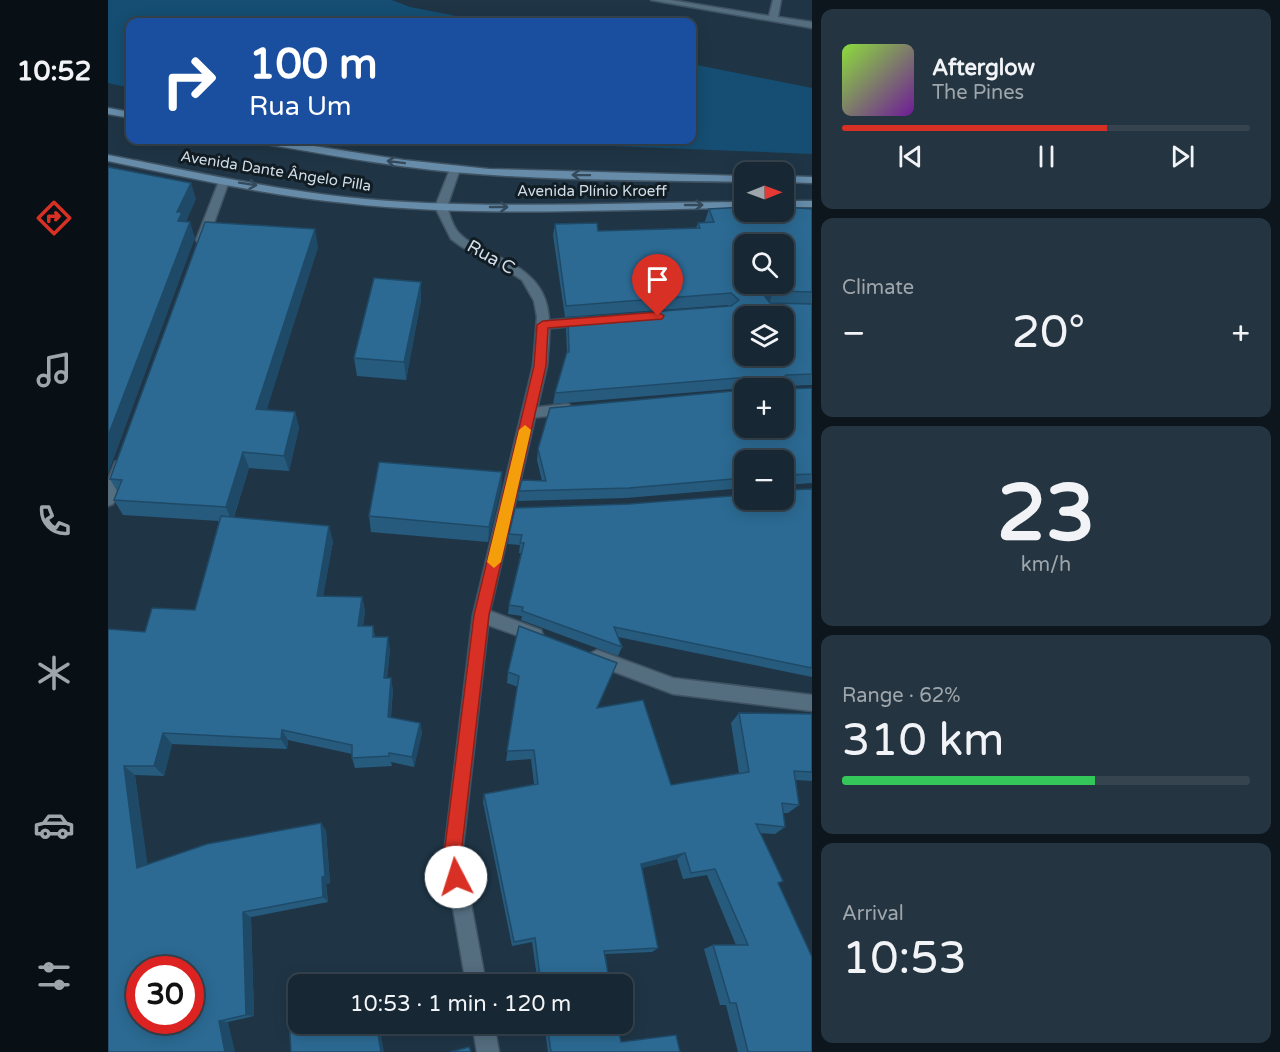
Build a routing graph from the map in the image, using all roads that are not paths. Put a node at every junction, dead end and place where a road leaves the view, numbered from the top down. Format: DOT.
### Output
graph roads {
  1 [pos="655,0"];
  2 [pos="777,0"];
  3 [pos="716,5"];
  4 [pos="773,19"];
  5 [pos="812,25"];
  6 [pos="108,111"];
  7 [pos="126,114"];
  8 [pos="283,144"];
  9 [pos="108,158"];
  10 [pos="454,169"];
  11 [pos="734,178"];
  12 [pos="794,179"];
  13 [pos="812,180"];
  14 [pos="224,181"];
  15 [pos="794,204"];
  16 [pos="812,204"];
  17 [pos="734,205"];
  18 [pos="441,207"];
  19 [pos="196,258"];
  20 [pos="600,320"];
  21 [pos="543,325"];
  22 [pos="577,408"];
  23 [pos="529,413"];
  24 [pos="124,456"];
  25 [pos="108,500"];
  26 [pos="481,615"];
  27 [pos="556,643"];
  28 [pos="577,651"];
  29 [pos="812,703"];
  30 [pos="474,974"];
  31 [pos="485,1034"];
  32 [pos="488,1052"];
  1 -- 3 [label="street"];
  2 -- 4 [label="street"];
  3 -- 4 [label="street"];
  4 -- 5 [label="street"];
  6 -- 7 [label="main road"];
  10 -- 8 [label="main road, Avenida Dante Ângelo Pilla, one-way"];
  9 -- 14 [label="main road, Avenida Dante Ângelo Pilla"];
  11 -- 10 [label="main road, Avenida Plínio Kroeff, one-way"];
  10 -- 18 [label="street"];
  12 -- 13 [label="main road"];
  14 -- 18 [label="main road, Avenida Dante Ângelo Pilla, one-way"];
  14 -- 19 [label="street"];
  15 -- 16 [label="main road"];
  18 -- 17 [label="main road, Avenida Plínio Kroeff, one-way"];
  18 -- 21 [label="street, Rua C"];
  20 -- 21 [label="street"];
  21 -- 23 [label="street, Rua C"];
  22 -- 23 [label="street"];
  23 -- 26 [label="street, Rua C"];
  24 -- 25 [label="street"];
  26 -- 27 [label="street"];
  26 -- 30 [label="street, Rua C"];
  28 -- 29 [label="street"];
  31 -- 32 [label="street"];
}
